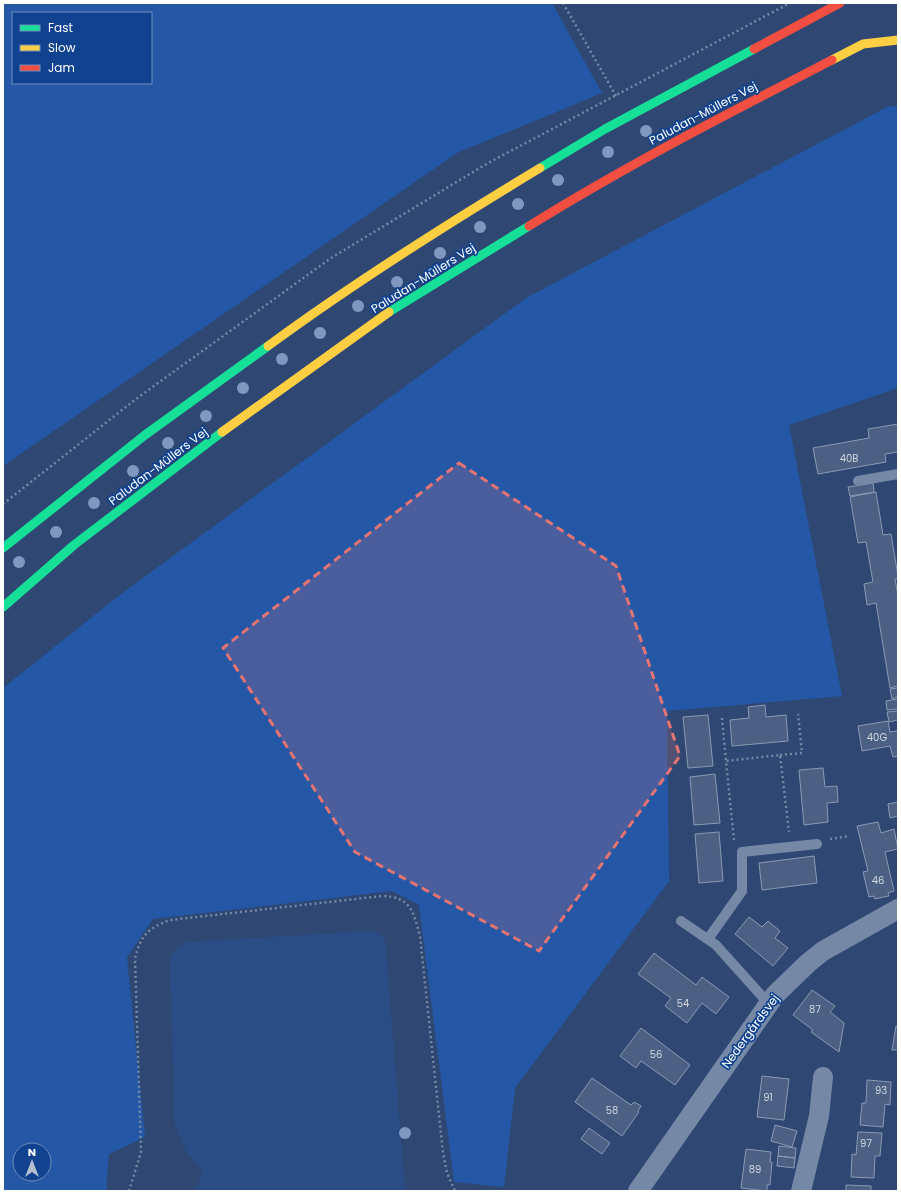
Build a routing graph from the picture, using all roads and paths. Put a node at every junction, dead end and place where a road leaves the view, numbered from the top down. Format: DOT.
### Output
graph roads {
  1 [pos="563,3"];
  2 [pos="840,3"];
  3 [pos="898,40"];
  4 [pos="616,96"];
  5 [pos="898,474"];
  6 [pos="858,480"];
  7 [pos="3,548"];
  8 [pos="3,607"];
  9 [pos="798,714"];
  10 [pos="722,718"];
  11 [pos="780,756"];
  12 [pos="726,761"];
  13 [pos="817,844"];
  14 [pos="790,846"];
  15 [pos="742,852"];
  16 [pos="898,909"];
  17 [pos="681,921"];
  18 [pos="708,939"];
  19 [pos="769,1004"];
  20 [pos="823,1077"];
  21 [pos="129,1191"];
  22 [pos="455,1191"];
  23 [pos="638,1191"];
  24 [pos="801,1191"];
  1 -- 4 [label="path"];
  2 -- 7 [label="street"];
  3 -- 8 [label="street, Paludan-Müllers Vej"];
  5 -- 6 [label="lane"];
  9 -- 11 [label="path"];
  10 -- 12 [label="path"];
  11 -- 12 [label="path"];
  11 -- 14 [label="path"];
  12 -- 15 [label="path"];
  13 -- 14 [label="lane"];
  14 -- 15 [label="lane"];
  15 -- 18 [label="lane"];
  16 -- 19 [label="street, Nedergårdsvej"];
  17 -- 18 [label="lane"];
  18 -- 19 [label="lane"];
  19 -- 23 [label="street, Nedergårdsvej"];
  20 -- 24 [label="street"];
  21 -- 22 [label="path"];
}
